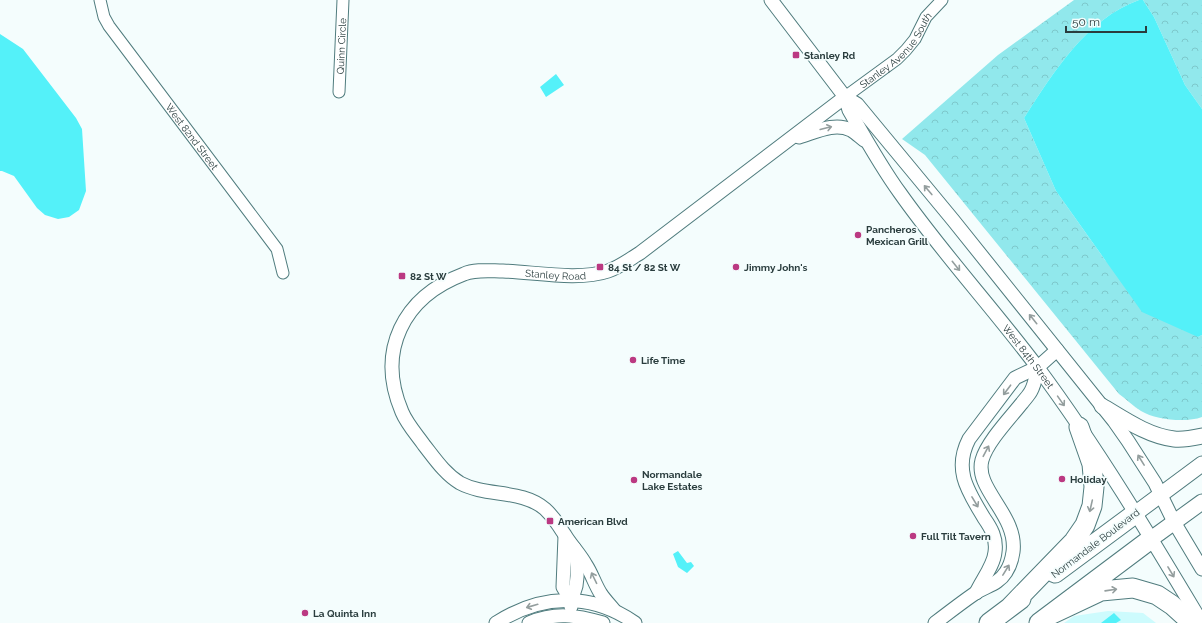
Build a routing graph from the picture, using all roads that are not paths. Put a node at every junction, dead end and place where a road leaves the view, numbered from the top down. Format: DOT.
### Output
graph roads {
  1 [pos="100,0"];
  2 [pos="343,0"];
  3 [pos="771,0"];
  4 [pos="942,0"];
  5 [pos="339,92"];
  6 [pos="845,97"];
  7 [pos="789,140"];
  8 [pos="867,142"];
  9 [pos="284,273"];
  10 [pos="1057,350"];
  11 [pos="1038,368"];
  12 [pos="1102,406"];
  13 [pos="1079,427"];
  14 [pos="1202,436"];
  15 [pos="1202,464"];
  16 [pos="1160,494"];
  17 [pos="1202,502"];
  18 [pos="1136,513"];
  19 [pos="1174,522"];
  20 [pos="565,536"];
  21 [pos="1151,539"];
  22 [pos="574,547"];
  23 [pos="1202,569"];
  24 [pos="976,593"];
  25 [pos="571,600"];
  26 [pos="1010,607"];
  27 [pos="614,610"];
  28 [pos="570,615"];
  29 [pos="1044,619"];
  30 [pos="496,623"];
  31 [pos="528,623"];
  32 [pos="603,623"];
  33 [pos="635,623"];
  34 [pos="935,623"];
  35 [pos="989,623"];
  36 [pos="1192,623"];
  37 [pos="1202,623"];
  1 -- 9 [label="street, West 82nd Street"];
  2 -- 5 [label="street, Quinn Circle"];
  3 -- 6 [label="street, West 84th Street"];
  4 -- 6 [label="street, Stanley Avenue South"];
  6 -- 7 [label="street, Stanley Road"];
  6 -- 8 [label="street, West 84th Street"];
  10 -- 6 [label="street, West 84th Street, one-way"];
  7 -- 8 [label="street, one-way"];
  7 -- 20 [label="street, Stanley Road"];
  8 -- 11 [label="street, West 84th Street, one-way"];
  10 -- 11 [label="street"];
  10 -- 12 [label="street, West 84th Street"];
  11 -- 13 [label="street, West 84th Street, one-way"];
  24 -- 11 [label="street, one-way"];
  11 -- 24 [label="street, one-way"];
  12 -- 14 [label="main road"];
  16 -- 12 [label="street, West 84th Street, one-way"];
  13 -- 18 [label="street, West 84th Street"];
  13 -- 26 [label="highway, one-way"];
  15 -- 16 [label="main road, Normandale Boulevard"];
  16 -- 18 [label="main road, Normandale Boulevard"];
  16 -- 19 [label="street, West 84th Street"];
  17 -- 19 [label="main road"];
  18 -- 21 [label="street, West 84th Street"];
  18 -- 26 [label="highway, Normandale Boulevard"];
  19 -- 21 [label="main road"];
  19 -- 23 [label="street, West 84th Street"];
  20 -- 22 [label="street"];
  20 -- 25 [label="street"];
  21 -- 29 [label="highway"];
  21 -- 37 [label="street, West 84th Street, one-way"];
  22 -- 25 [label="street"];
  27 -- 22 [label="street, one-way"];
  24 -- 34 [label="street"];
  25 -- 27 [label="street"];
  25 -- 28 [label="street"];
  25 -- 30 [label="street, one-way"];
  26 -- 35 [label="highway, Normandale Boulevard"];
  27 -- 33 [label="street"];
  28 -- 31 [label="street"];
  28 -- 32 [label="street"];
  29 -- 36 [label="highway, one-way"];
}
